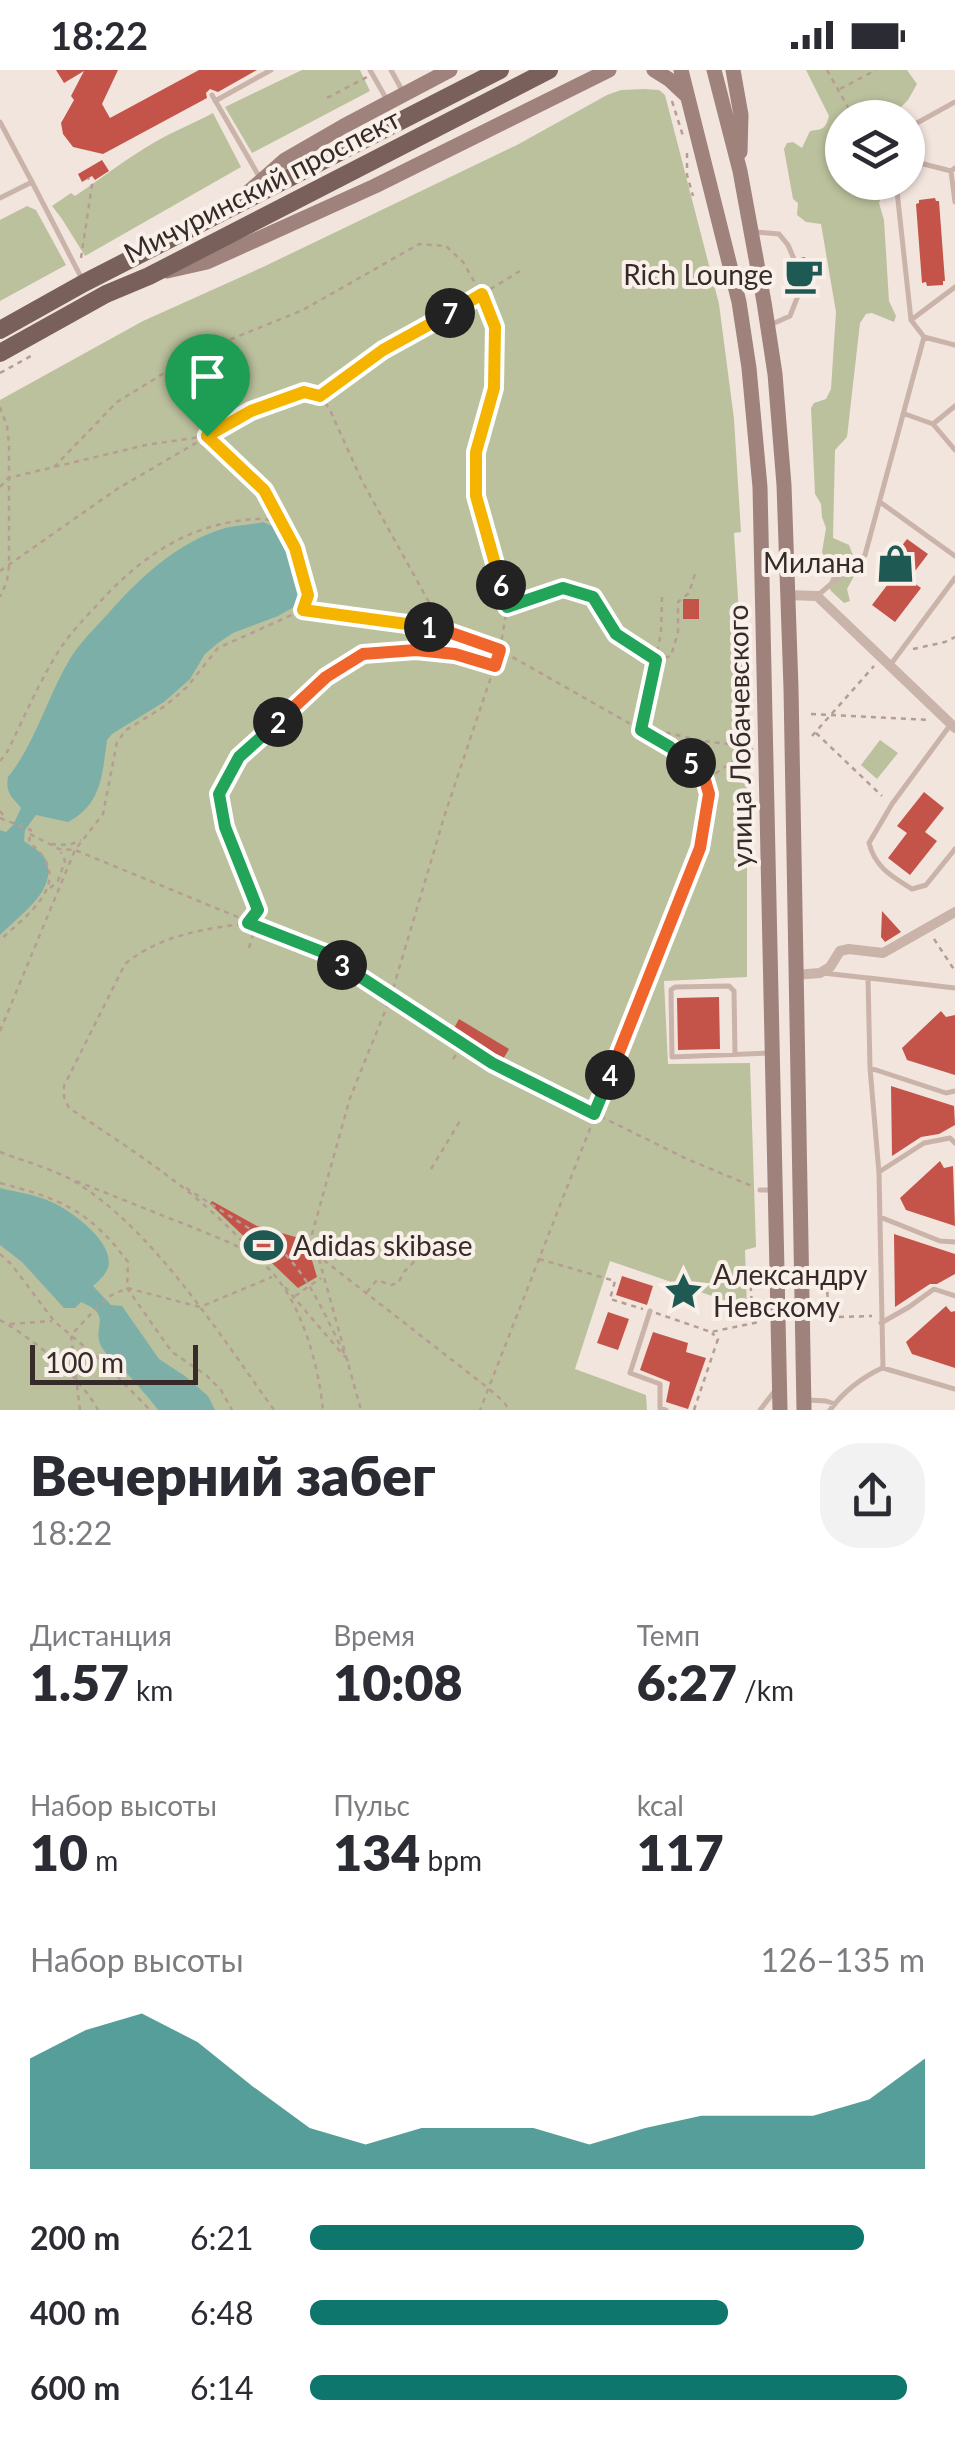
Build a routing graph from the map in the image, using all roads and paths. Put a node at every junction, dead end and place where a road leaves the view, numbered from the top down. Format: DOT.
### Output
graph roads {
  1 [pos="271,70"];
  2 [pos="391,70"];
  3 [pos="450,70"];
  4 [pos="500,70"];
  5 [pos="550,70"];
  6 [pos="654,70"];
  7 [pos="681,70"];
  8 [pos="714,70"];
  9 [pos="733,70"];
  10 [pos="827,70"];
  11 [pos="876,70"];
  12 [pos="603,71"];
  13 [pos="372,72"];
  14 [pos="838,90"];
  15 [pos="670,95"];
  16 [pos="688,97"];
  17 [pos="327,98"];
  18 [pos="396,98"];
  19 [pos="844,100"];
  20 [pos="955,102"];
  21 [pos="925,119"];
  22 [pos="0,122"];
  23 [pos="925,164"];
  24 [pos="953,170"];
  25 [pos="740,171"];
  26 [pos="88,178"];
  27 [pos="262,181"];
  28 [pos="32,182"];
  29 [pos="693,196"];
  30 [pos="0,198"];
  31 [pos="898,200"];
  32 [pos="955,202"];
  33 [pos="230,209"];
  34 [pos="751,231"];
  35 [pos="794,258"];
  36 [pos="80,264"];
  37 [pos="520,271"];
  38 [pos="149,276"];
  39 [pos="84,283"];
  40 [pos="955,286"];
  41 [pos="482,294"];
  42 [pos="799,294"];
  43 [pos="910,320"];
  44 [pos="768,327"];
  45 [pos="0,330"];
  46 [pos="924,336"];
  47 [pos="955,345"];
  48 [pos="0,353"];
  49 [pos="32,356"];
  50 [pos="0,374"];
  51 [pos="320,396"];
  52 [pos="955,406"];
  53 [pos="0,407"];
  54 [pos="905,414"];
  55 [pos="933,424"];
  56 [pos="207,436"];
  57 [pos="955,450"];
  58 [pos="54,467"];
  59 [pos="8,478"];
  60 [pos="0,487"];
  61 [pos="880,502"];
  62 [pos="283,525"];
  63 [pos="955,556"];
  64 [pos="10,566"];
  65 [pos="0,571"];
  66 [pos="695,574"];
  67 [pos="955,578"];
  68 [pos="787,595"];
  69 [pos="817,596"];
  70 [pos="0,598"];
  71 [pos="662,598"];
  72 [pos="507,607"];
  73 [pos="303,610"];
  74 [pos="440,629"];
  75 [pos="955,637"];
  76 [pos="500,650"];
  77 [pos="902,651"];
  78 [pos="656,660"];
  79 [pos="885,663"];
  80 [pos="495,666"];
  81 [pos="811,714"];
  82 [pos="830,715"];
  83 [pos="951,724"];
  84 [pos="641,730"];
  85 [pos="0,762"];
  86 [pos="705,780"];
  87 [pos="882,796"];
  88 [pos="0,811"];
  89 [pos="0,818"];
  90 [pos="7,820"];
  91 [pos="30,832"];
  92 [pos="85,838"];
  93 [pos="49,844"];
  94 [pos="59,849"];
  95 [pos="955,849"];
  96 [pos="75,850"];
  97 [pos="49,888"];
  98 [pos="955,912"];
  99 [pos="248,923"];
  100 [pos="255,926"];
  101 [pos="928,928"];
  102 [pos="0,940"];
  103 [pos="249,948"];
  104 [pos="955,971"];
  105 [pos="820,972"];
  106 [pos="795,976"];
  107 [pos="868,978"];
  108 [pos="955,988"];
  109 [pos="390,998"];
  110 [pos="0,1031"];
  111 [pos="463,1045"];
  112 [pos="797,1052"];
  113 [pos="771,1053"];
  114 [pos="735,1054"];
  115 [pos="453,1059"];
  116 [pos="870,1068"];
  117 [pos="955,1091"];
  118 [pos="594,1114"];
  119 [pos="460,1121"];
  120 [pos="955,1143"];
  121 [pos="0,1152"];
  122 [pos="431,1168"];
  123 [pos="879,1172"];
  124 [pos="70,1179"];
  125 [pos="0,1183"];
  126 [pos="186,1188"];
  127 [pos="768,1190"];
  128 [pos="880,1217"];
  129 [pos="434,1241"];
  130 [pos="955,1242"];
  131 [pos="316,1253"];
  132 [pos="0,1254"];
  133 [pos="256,1257"];
  134 [pos="538,1259"];
  135 [pos="826,1272"];
  136 [pos="275,1276"];
  137 [pos="750,1276"];
  138 [pos="322,1278"];
  139 [pos="281,1282"];
  140 [pos="128,1288"];
  141 [pos="366,1293"];
  142 [pos="955,1296"];
  143 [pos="294,1297"];
  144 [pos="839,1303"];
  145 [pos="758,1307"];
  146 [pos="200,1308"];
  147 [pos="650,1311"];
  148 [pos="839,1317"];
  149 [pos="0,1320"];
  150 [pos="881,1320"];
  151 [pos="54,1321"];
  152 [pos="758,1322"];
  153 [pos="7,1324"];
  154 [pos="711,1332"];
  155 [pos="72,1335"];
  156 [pos="803,1348"];
  157 [pos="778,1350"];
  158 [pos="348,1361"];
  159 [pos="883,1368"];
  160 [pos="76,1381"];
  161 [pos="779,1385"];
  162 [pos="488,1388"];
  163 [pos="955,1389"];
  164 [pos="804,1405"];
  165 [pos="833,1407"];
  166 [pos="80,1410"];
  167 [pos="98,1410"];
  168 [pos="150,1410"];
  169 [pos="232,1410"];
  170 [pos="274,1410"];
  171 [pos="323,1410"];
  172 [pos="360,1410"];
  173 [pos="480,1410"];
  174 [pos="509,1410"];
  175 [pos="666,1410"];
  176 [pos="694,1410"];
  177 [pos="760,1410"];
  178 [pos="780,1410"];
  1 -- 27 [label="lane"];
  2 -- 18 [label="lane"];
  3 -- 18 [label="main road"];
  4 -- 33 [label="main road, Мичуринский проспект"];
  5 -- 38 [label="main road, Мичуринский проспект"];
  6 -- 16 [label="main road"];
  7 -- 16 [label="main road, улица Лобачевского"];
  8 -- 25 [label="main road, улица Лобачевского"];
  9 -- 25 [label="main road"];
  10 -- 14 [label="path"];
  11 -- 14 [label="path"];
  12 -- 38 [label="main road"];
  13 -- 17 [label="path"];
  13 -- 18 [label="lane"];
  14 -- 19 [label="path"];
  15 -- 29 [label="path"];
  16 -- 113 [label="main road, улица Лобачевского"];
  18 -- 27 [label="main road"];
  20 -- 21 [label="lane"];
  22 -- 28 [label="lane"];
  23 -- 24 [label="lane"];
  24 -- 32 [label="lane"];
  25 -- 34 [label="main road, улица Лобачевского"];
  26 -- 36 [label="path"];
  27 -- 33 [label="main road"];
  28 -- 30 [label="lane"];
  28 -- 39 [label="lane"];
  31 -- 43 [label="lane"];
  33 -- 39 [label="main road, Мичуринский проспект"];
  34 -- 35 [label="lane"];
  34 -- 44 [label="main road, улица Лобачевского"];
  37 -- 41 [label="path"];
  38 -- 48 [label="main road, Мичуринский проспект"];
  39 -- 45 [label="main road, Мичуринский проспект"];
  40 -- 43 [label="lane"];
  41 -- 51 [label="path"];
  41 -- 58 [label="path"];
  41 -- 72 [label="path"];
  42 -- 44 [label="lane"];
  43 -- 46 [label="lane"];
  44 -- 68 [label="main road, улица Лобачевского"];
  46 -- 47 [label="lane"];
  46 -- 54 [label="lane"];
  49 -- 50 [label="path"];
  51 -- 56 [label="path"];
  51 -- 74 [label="path"];
  52 -- 55 [label="lane"];
  53 -- 59 [label="path"];
  54 -- 55 [label="lane"];
  54 -- 61 [label="lane"];
  55 -- 57 [label="lane"];
  56 -- 58 [label="path"];
  56 -- 62 [label="path"];
  56 -- 64 [label="path"];
  58 -- 59 [label="path"];
  59 -- 60 [label="path"];
  59 -- 64 [label="path"];
  61 -- 63 [label="lane"];
  61 -- 69 [label="lane"];
  62 -- 73 [label="path"];
  62 -- 85 [label="path"];
  64 -- 65 [label="path"];
  64 -- 70 [label="path"];
  66 -- 78 [label="path"];
  67 -- 77 [label="lane"];
  68 -- 69 [label="street"];
  68 -- 106 [label="main road, улица Лобачевского"];
  69 -- 79 [label="street"];
  71 -- 78 [label="path"];
  72 -- 76 [label="path"];
  72 -- 78 [label="path"];
  73 -- 74 [label="path"];
  73 -- 92 [label="path"];
  74 -- 76 [label="path"];
  75 -- 77 [label="path"];
  76 -- 80 [label="path"];
  76 -- 84 [label="path"];
  77 -- 79 [label="lane"];
  78 -- 84 [label="path"];
  79 -- 82 [label="path"];
  79 -- 83 [label="street"];
  80 -- 99 [label="path"];
  80 -- 109 [label="path"];
  81 -- 82 [label="path"];
  82 -- 83 [label="path"];
  82 -- 87 [label="path"];
  83 -- 95 [label="lane"];
  84 -- 86 [label="path"];
  84 -- 86 [label="path"];
  86 -- 118 [label="path"];
  88 -- 90 [label="path"];
  89 -- 90 [label="path"];
  90 -- 91 [label="path"];
  91 -- 93 [label="path"];
  91 -- 97 [label="path"];
  92 -- 93 [label="path"];
  92 -- 96 [label="path"];
  93 -- 94 [label="path"];
  94 -- 96 [label="path"];
  94 -- 97 [label="path"];
  96 -- 99 [label="path"];
  96 -- 110 [label="path"];
  97 -- 102 [label="path"];
  98 -- 101 [label="street"];
  99 -- 100 [label="path"];
  99 -- 126 [label="path"];
  100 -- 103 [label="path"];
  100 -- 109 [label="path"];
  101 -- 104 [label="path"];
  101 -- 105 [label="street"];
  105 -- 106 [label="street"];
  105 -- 107 [label="lane"];
  106 -- 112 [label="main road, улица Лобачевского"];
  107 -- 108 [label="lane"];
  107 -- 116 [label="lane"];
  109 -- 111 [label="path"];
  109 -- 131 [label="path"];
  111 -- 115 [label="path"];
  111 -- 118 [label="path"];
  112 -- 113 [label="street"];
  112 -- 156 [label="main road, улица Лобачевского"];
  113 -- 114 [label="lane"];
  113 -- 127 [label="main road, улица Лобачевского"];
  114 -- 114 [label="lane"];
  116 -- 117 [label="lane"];
  116 -- 123 [label="lane"];
  118 -- 127 [label="path"];
  118 -- 134 [label="path"];
  119 -- 122 [label="path"];
  120 -- 123 [label="lane"];
  121 -- 124 [label="path"];
  123 -- 128 [label="lane"];
  124 -- 133 [label="path"];
  124 -- 146 [label="path"];
  125 -- 140 [label="path"];
  126 -- 133 [label="path"];
  126 -- 158 [label="path, bridge"];
  127 -- 157 [label="main road, улица Лобачевского"];
  128 -- 130 [label="lane"];
  128 -- 150 [label="lane"];
  129 -- 141 [label="path"];
  131 -- 138 [label="path"];
  131 -- 141 [label="path"];
  132 -- 151 [label="path"];
  133 -- 136 [label="path"];
  134 -- 147 [label="path"];
  134 -- 162 [label="path"];
  135 -- 144 [label="path"];
  136 -- 139 [label="path"];
  136 -- 146 [label="path"];
  137 -- 145 [label="path"];
  138 -- 143 [label="path"];
  138 -- 158 [label="path"];
  139 -- 143 [label="path"];
  139 -- 171 [label="path"];
  140 -- 146 [label="path"];
  140 -- 155 [label="path"];
  140 -- 169 [label="path"];
  141 -- 162 [label="path"];
  142 -- 150 [label="lane"];
  143 -- 158 [label="path"];
  146 -- 170 [label="path"];
  147 -- 154 [label="path"];
  147 -- 175 [label="lane"];
  148 -- 150 [label="path"];
  149 -- 153 [label="path"];
  150 -- 159 [label="lane"];
  151 -- 153 [label="path"];
  151 -- 155 [label="path"];
  152 -- 154 [label="path"];
  153 -- 160 [label="path"];
  154 -- 176 [label="path"];
  155 -- 160 [label="path"];
  155 -- 168 [label="path"];
  156 -- 157 [label="street"];
  156 -- 164 [label="main road, улица Лобачевского"];
  157 -- 161 [label="main road, улица Лобачевского"];
  158 -- 172 [label="path"];
  159 -- 163 [label="lane"];
  159 -- 165 [label="lane"];
  160 -- 166 [label="path"];
  160 -- 167 [label="path"];
  161 -- 177 [label="lane"];
  161 -- 178 [label="main road, улица Лобачевского"];
  162 -- 173 [label="path"];
  162 -- 174 [label="path"];
  164 -- 165 [label="lane"];
}
